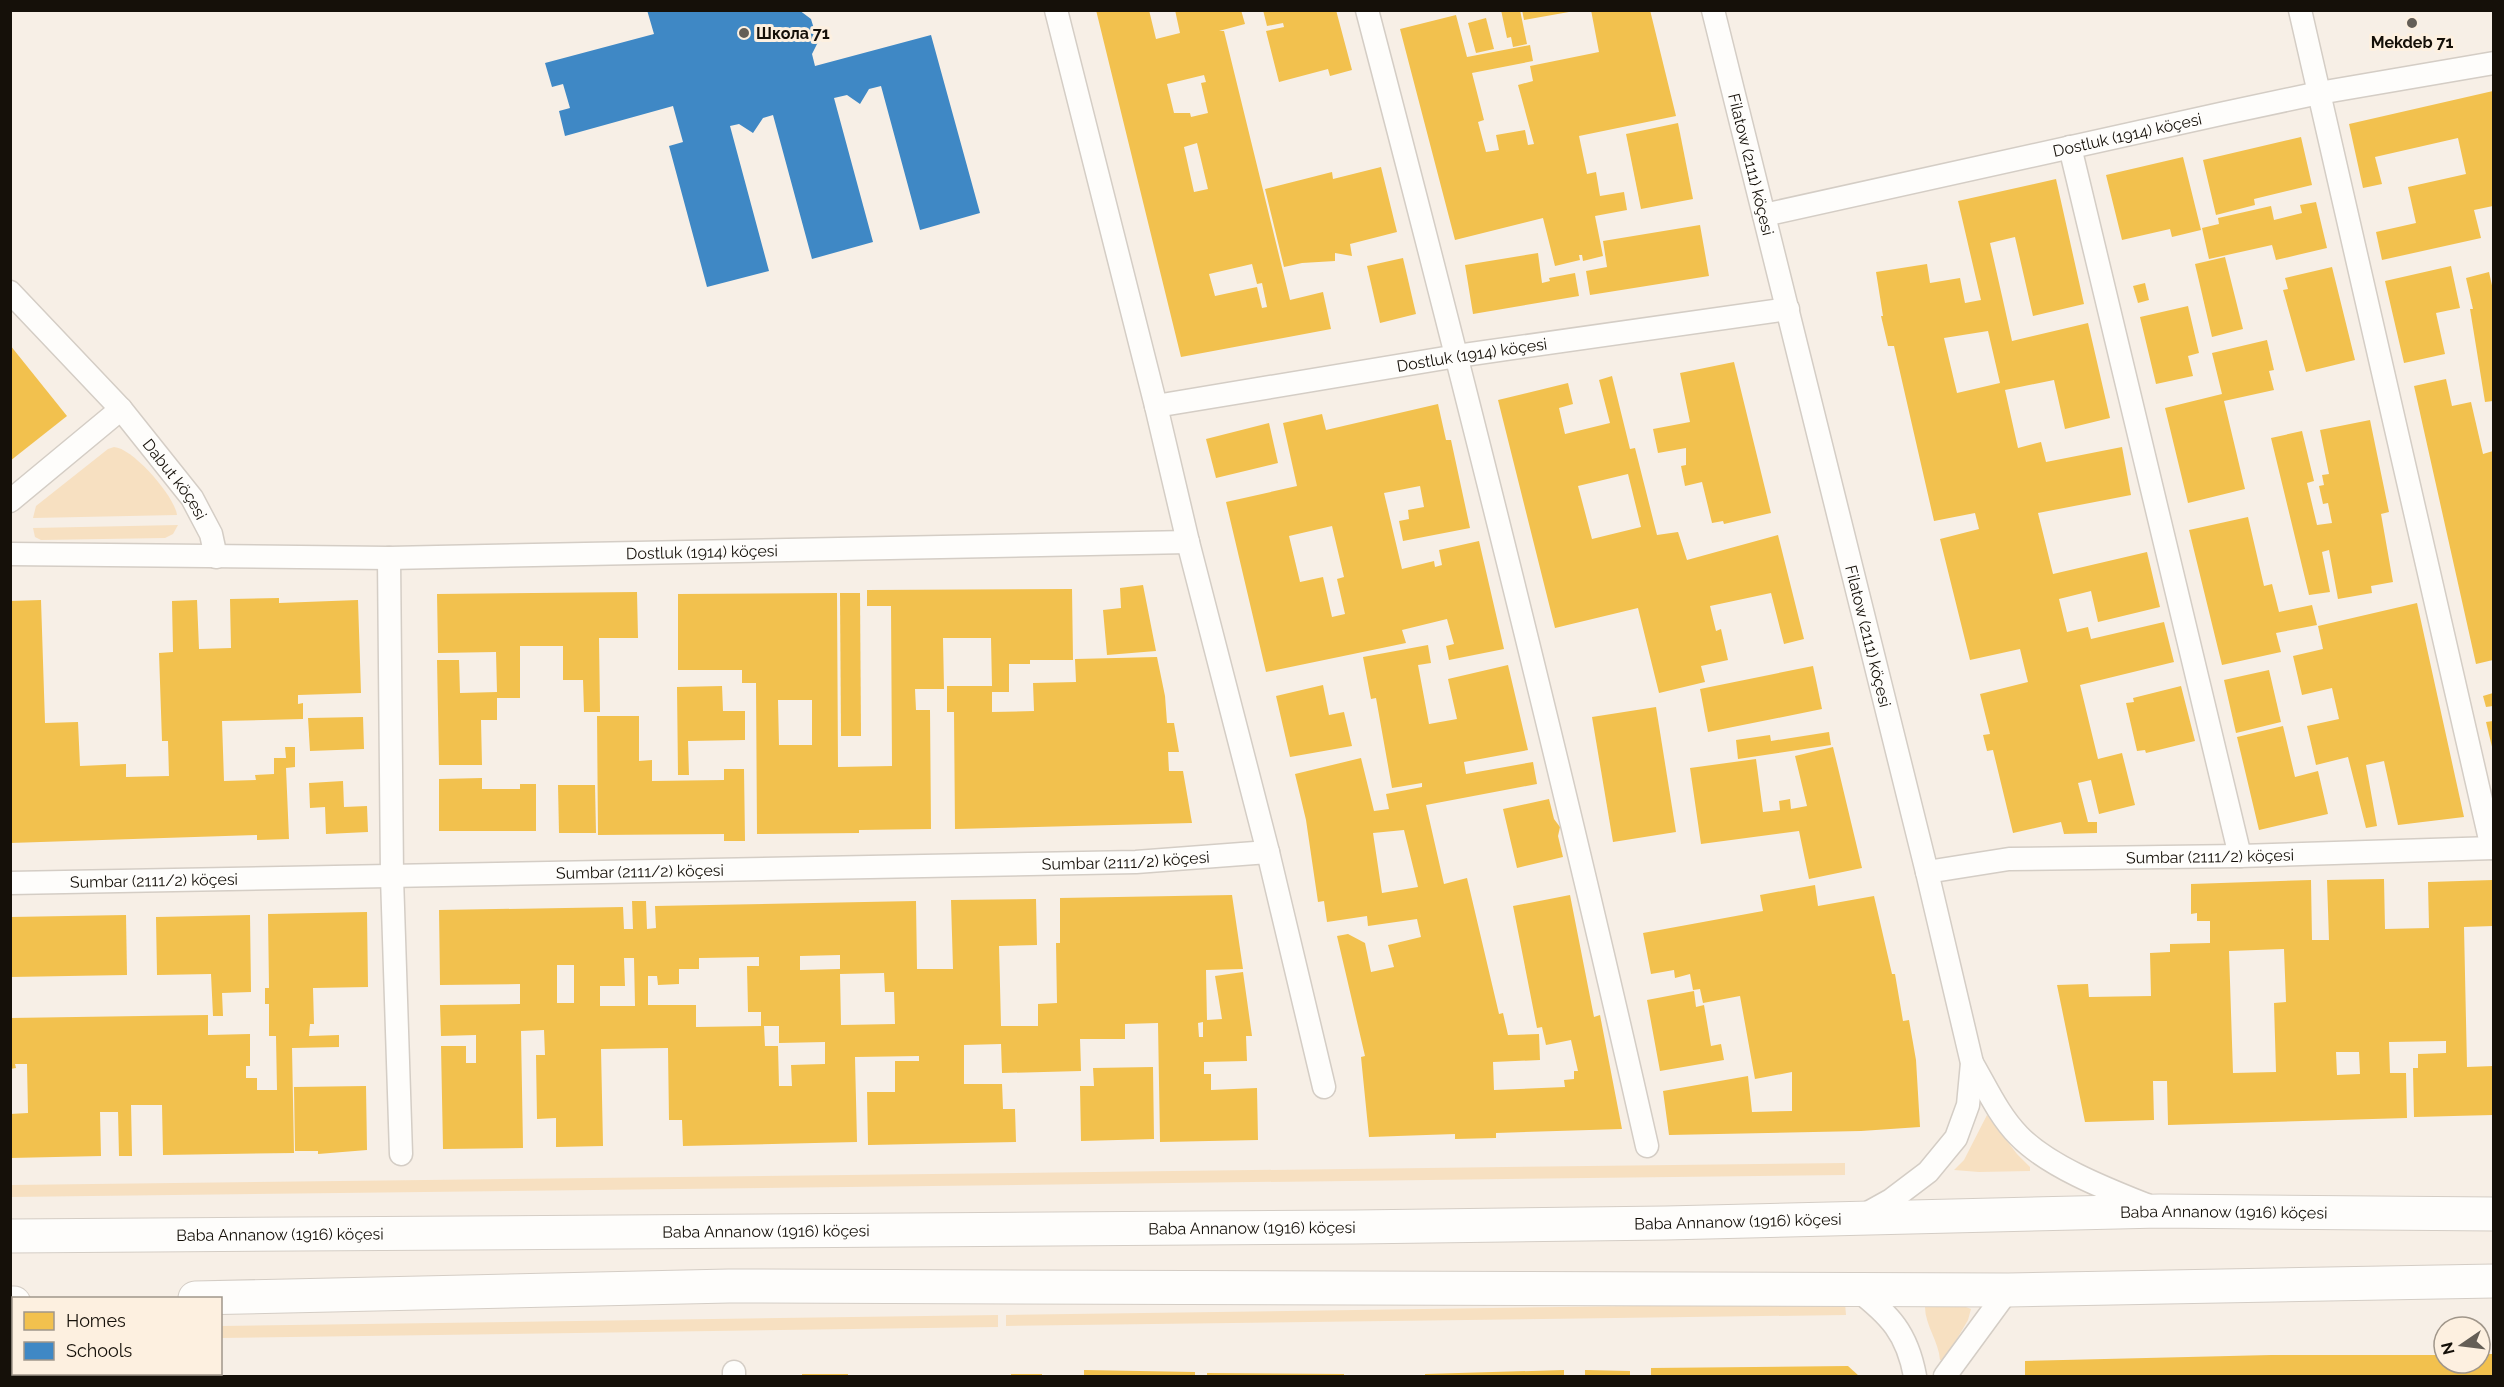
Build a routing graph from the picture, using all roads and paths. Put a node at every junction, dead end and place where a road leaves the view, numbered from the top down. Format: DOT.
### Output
graph roads {
  1 [pos="1056,10"];
  2 [pos="1367,10"];
  3 [pos="1713,10"];
  4 [pos="2300,10"];
  5 [pos="2493,63"];
  6 [pos="2319,93"];
  7 [pos="2070,147"];
  8 [pos="1764,215"];
  9 [pos="10,292"];
  10 [pos="1788,309"];
  11 [pos="1458,356"];
  12 [pos="1156,406"];
  13 [pos="121,409"];
  14 [pos="10,501"];
  15 [pos="1188,542"];
  16 [pos="10,554"];
  17 [pos="216,556"];
  18 [pos="389,558"];
  19 [pos="2493,848"];
  20 [pos="1268,852"];
  21 [pos="2240,856"];
  22 [pos="1928,872"];
  23 [pos="392,878"];
  24 [pos="10,883"];
  25 [pos="1972,1063"];
  26 [pos="1324,1087"];
  27 [pos="1647,1146"];
  28 [pos="401,1154"];
  29 [pos="2160,1211"];
  30 [pos="2493,1214"];
  31 [pos="1858,1218"];
  32 [pos="10,1236"];
  33 [pos="2493,1281"];
  34 [pos="1856,1289"];
  35 [pos="2008,1290"];
  36 [pos="222,1298"];
  37 [pos="1915,1377"];
  38 [pos="1945,1377"];
  1 -- 12 [label="street"];
  2 -- 11 [label="street"];
  3 -- 8 [label="street, Filatow (2111) köçesi"];
  4 -- 6 [label="street"];
  5 -- 6 [label="street, Dostluk (1914) köçesi"];
  6 -- 7 [label="street, Dostluk (1914) köçesi"];
  6 -- 19 [label="street"];
  7 -- 8 [label="street, Dostluk (1914) köçesi"];
  7 -- 21 [label="street"];
  8 -- 10 [label="street, Filatow (2111) köçesi"];
  9 -- 13 [label="street, Dabut köçesi"];
  10 -- 11 [label="street, Dostluk (1914) köçesi"];
  10 -- 22 [label="street, Filatow (2111) köçesi"];
  11 -- 12 [label="street, Dostluk (1914) köçesi"];
  11 -- 27 [label="street"];
  12 -- 15 [label="street"];
  13 -- 14 [label="street"];
  13 -- 17 [label="street, Dabut köçesi"];
  15 -- 18 [label="street, Dostluk (1914) köçesi"];
  15 -- 20 [label="street"];
  16 -- 17 [label="street, Dostluk (1914) köçesi"];
  17 -- 18 [label="street, Dostluk (1914) köçesi"];
  18 -- 23 [label="street"];
  19 -- 21 [label="street, Sumbar (2111/2) köçesi"];
  20 -- 23 [label="street, Sumbar (2111/2) köçesi"];
  20 -- 26 [label="street"];
  21 -- 22 [label="street, Sumbar (2111/2) köçesi"];
  22 -- 25 [label="street, Filatow (2111) köçesi"];
  23 -- 24 [label="street, Sumbar (2111/2) köçesi"];
  23 -- 28 [label="street"];
  25 -- 29 [label="street"];
  25 -- 31 [label="street, Filatow (2111) köçesi"];
  29 -- 30 [label="main road, Baba Annanow (1916) köçesi"];
  29 -- 31 [label="main road, Baba Annanow (1916) köçesi"];
  31 -- 32 [label="main road, Baba Annanow (1916) köçesi"];
  33 -- 35 [label="main road"];
  34 -- 35 [label="main road"];
  34 -- 36 [label="main road"];
  34 -- 37 [label="street"];
  35 -- 38 [label="street"];
}
